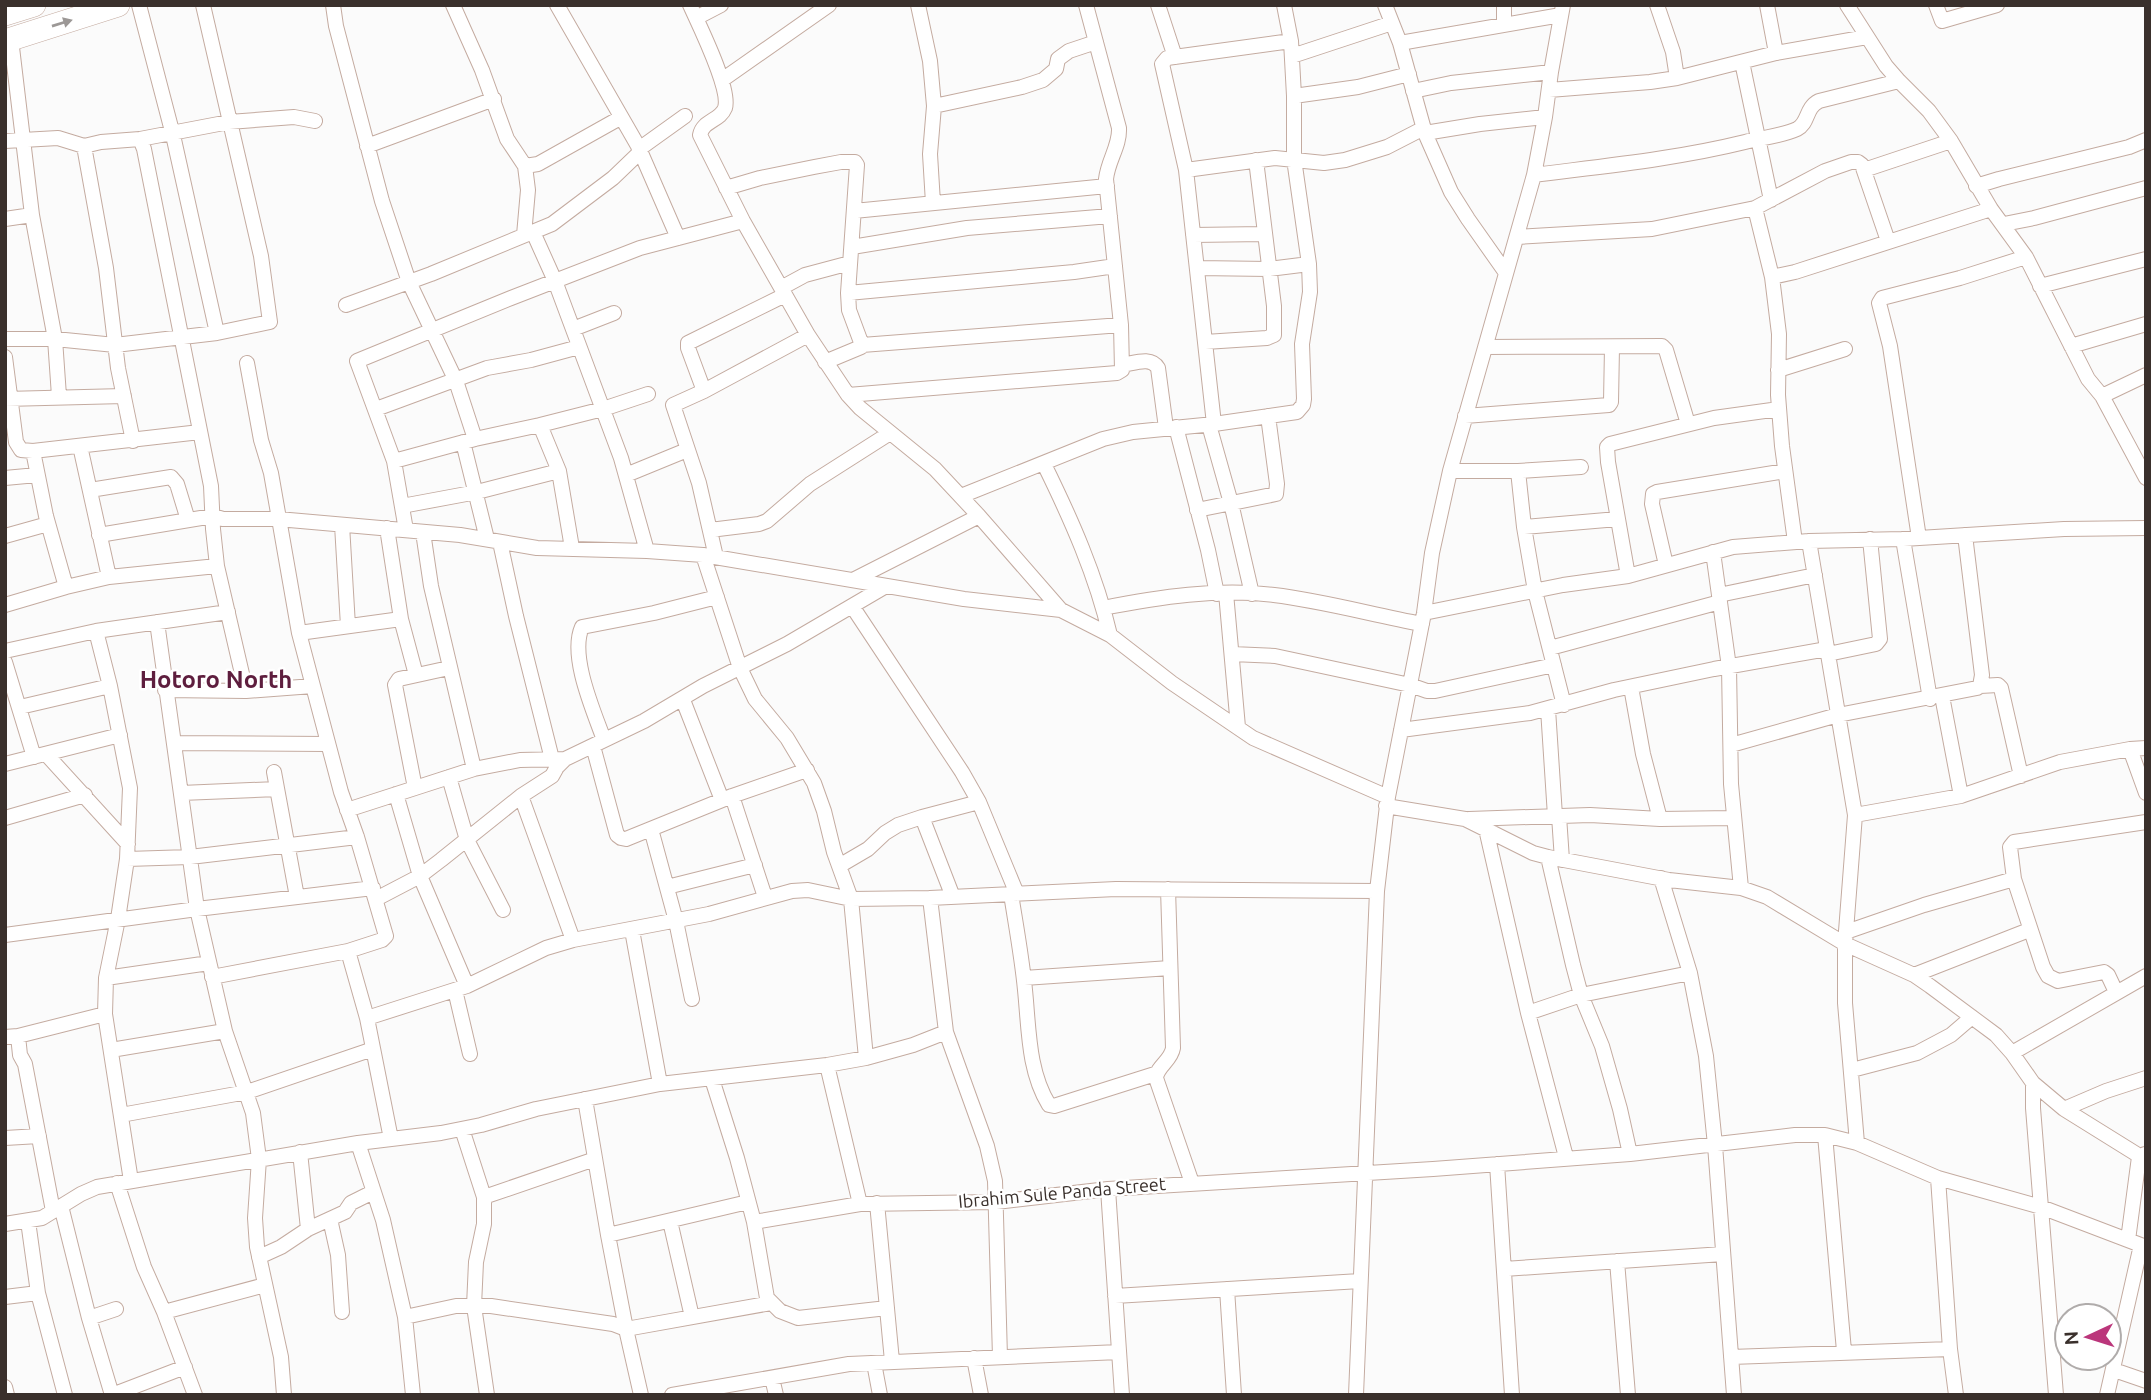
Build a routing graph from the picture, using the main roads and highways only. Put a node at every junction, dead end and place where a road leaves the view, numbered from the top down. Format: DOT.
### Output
graph roads {
  1 [pos="34,5"];
  2 [pos="118,5"];
  3 [pos="5,14"];
  4 [pos="8,40"];
  1 -- 3 [label="main road"];
  4 -- 2 [label="main road, one-way"];
}
